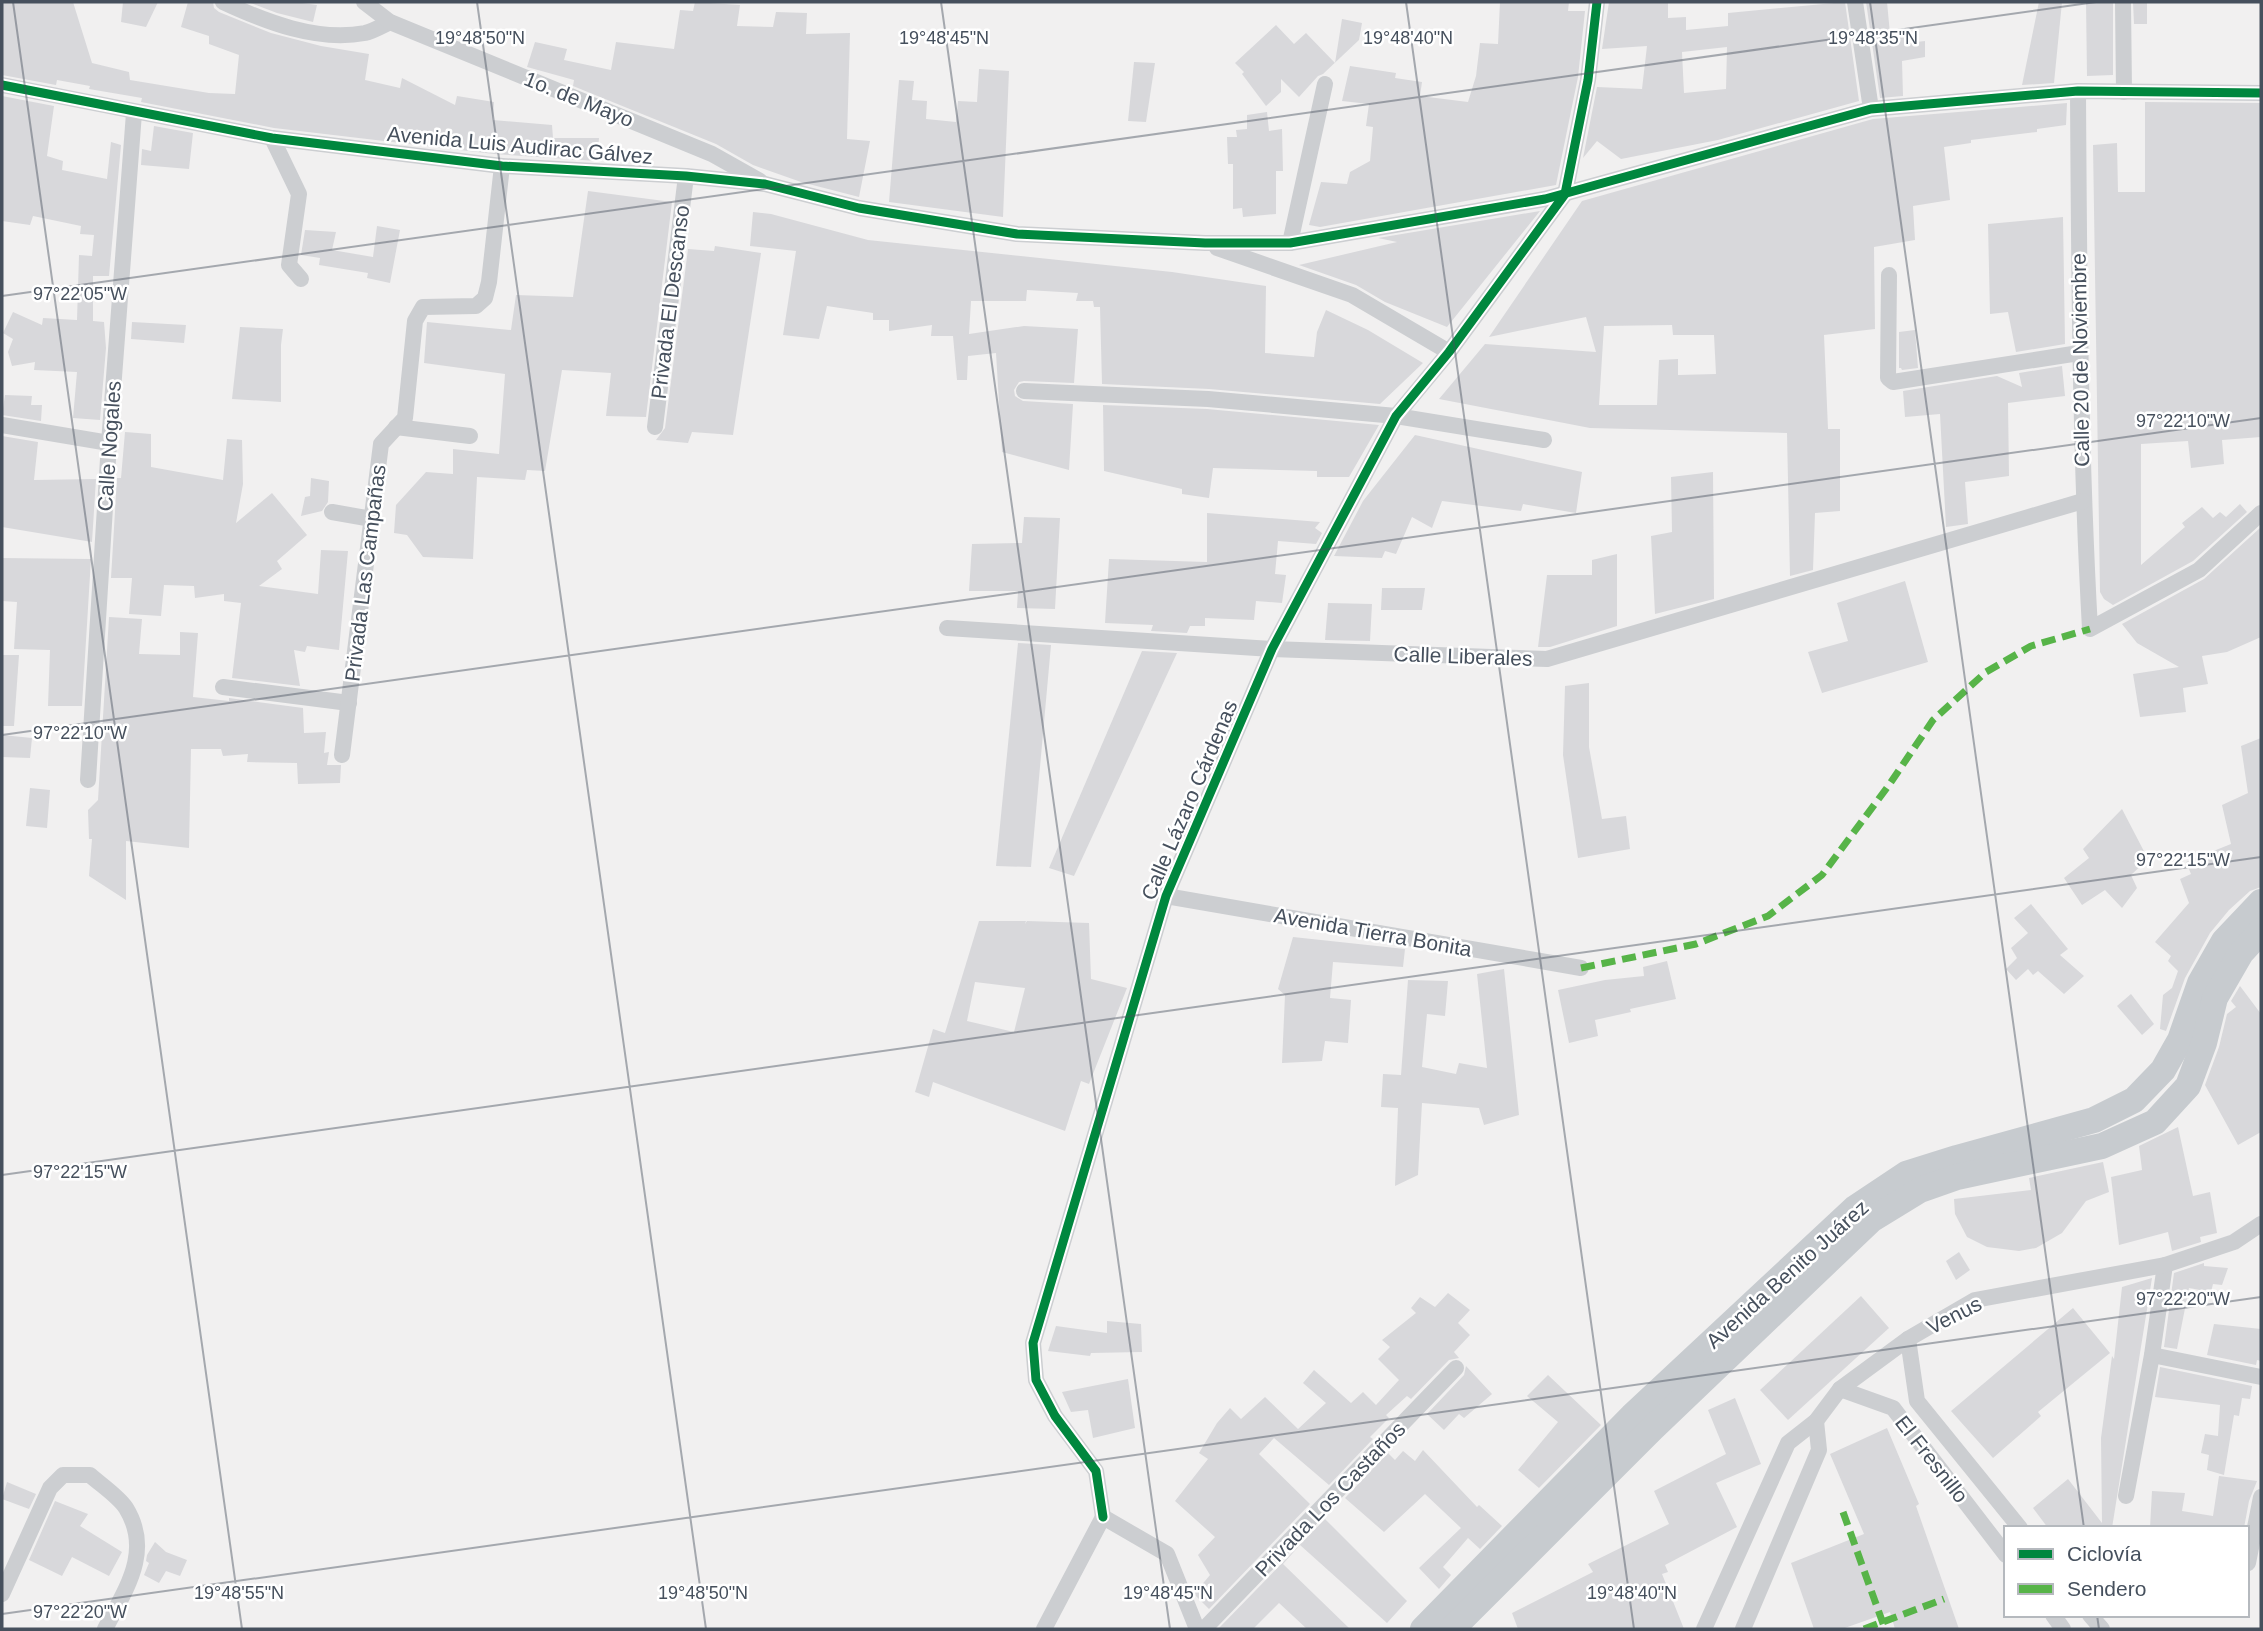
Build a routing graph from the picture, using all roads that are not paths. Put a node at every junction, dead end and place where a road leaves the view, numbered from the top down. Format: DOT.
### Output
graph roads {
  1 [pos="223,2"];
  2 [pos="363,2"];
  3 [pos="1597,2"];
  4 [pos="1855,2"];
  5 [pos="2123,2"];
  6 [pos="390,22"];
  7 [pos="1325,84"];
  8 [pos="2,85"];
  9 [pos="2078,91"];
  10 [pos="2124,92"];
  11 [pos="2261,93"];
  12 [pos="1871,109"];
  13 [pos="134,113"];
  14 [pos="272,138"];
  15 [pos="502,166"];
  16 [pos="686,176"];
  17 [pos="765,184"];
  18 [pos="1565,194"];
  19 [pos="1205,243"];
  20 [pos="1290,243"];
  21 [pos="1889,275"];
  22 [pos="301,279"];
  23 [pos="1448,352"];
  24 [pos="2079,353"];
  25 [pos="1024,391"];
  26 [pos="1396,416"];
  27 [pos="2,425"];
  28 [pos="396,427"];
  29 [pos="655,427"];
  30 [pos="470,436"];
  31 [pos="1544,440"];
  32 [pos="109,443"];
  33 [pos="2082,501"];
  34 [pos="332,512"];
  35 [pos="2261,513"];
  36 [pos="372,519"];
  37 [pos="947,628"];
  38 [pos="1272,649"];
  39 [pos="223,687"];
  40 [pos="349,703"];
  41 [pos="342,754"];
  42 [pos="88,780"];
  43 [pos="1166,896"];
  44 [pos="2261,902"];
  45 [pos="2261,931"];
  46 [pos="1581,968"];
  47 [pos="2261,1224"];
  48 [pos="2165,1265"];
  49 [pos="1908,1339"];
  50 [pos="2152,1355"];
  51 [pos="1456,1368"];
  52 [pos="2261,1377"];
  53 [pos="1840,1389"];
  54 [pos="1916,1396"];
  55 [pos="1892,1408"];
  56 [pos="1816,1421"];
  57 [pos="2126,1496"];
  58 [pos="2261,1497"];
  59 [pos="1103,1517"];
  60 [pos="2018,1526"];
  61 [pos="2004,1552"];
  62 [pos="2249,1558"];
  63 [pos="2,1594"];
  64 [pos="105,1629"];
  65 [pos="1044,1629"];
  66 [pos="1197,1629"];
  67 [pos="1204,1629"];
  68 [pos="1423,1629"];
  69 [pos="1452,1629"];
  70 [pos="1704,1629"];
  71 [pos="1743,1629"];
  1 -- 6 [label="street"];
  2 -- 6 [label="street, 1o. de Mayo"];
  3 -- 18 [label="street"];
  4 -- 12 [label="street"];
  5 -- 10 [label="street"];
  6 -- 17 [label="street, 1o. de Mayo"];
  7 -- 20 [label="street"];
  8 -- 13 [label="street, Avenida Luis Audirac Gálvez"];
  9 -- 10 [label="street"];
  9 -- 12 [label="street"];
  9 -- 24 [label="street, Calle 20 de Noviembre"];
  10 -- 11 [label="street"];
  12 -- 18 [label="street"];
  13 -- 14 [label="street, Avenida Luis Audirac Gálvez"];
  13 -- 32 [label="street, Calle Nogales"];
  14 -- 15 [label="street, Avenida Luis Audirac Gálvez"];
  14 -- 22 [label="street"];
  15 -- 16 [label="street, Avenida Luis Audirac Gálvez"];
  15 -- 28 [label="street, Privada Las Campañas"];
  16 -- 17 [label="street, Avenida Luis Audirac Gálvez"];
  16 -- 29 [label="street, Privada El Descanso"];
  17 -- 19 [label="street"];
  18 -- 20 [label="street"];
  18 -- 23 [label="street, Calle Lázaro Cárdenas"];
  19 -- 20 [label="street"];
  19 -- 23 [label="street"];
  21 -- 24 [label="street"];
  23 -- 26 [label="street, Calle Lázaro Cárdenas"];
  24 -- 33 [label="street, Calle 20 de Noviembre"];
  25 -- 26 [label="street"];
  26 -- 31 [label="street"];
  26 -- 38 [label="street, Calle Lázaro Cárdenas"];
  27 -- 32 [label="street"];
  28 -- 30 [label="street"];
  28 -- 36 [label="street, Privada Las Campañas"];
  32 -- 42 [label="street, Calle Nogales"];
  33 -- 35 [label="street, Calle 20 de Noviembre"];
  33 -- 38 [label="street, Calle Liberales"];
  34 -- 36 [label="street"];
  36 -- 40 [label="street, Privada Las Campañas"];
  37 -- 38 [label="street, Calle Liberales"];
  38 -- 43 [label="street, Calle Lázaro Cárdenas"];
  39 -- 40 [label="street"];
  40 -- 41 [label="street, Privada Las Campañas"];
  43 -- 46 [label="street, Avenida Tierra Bonita"];
  43 -- 59 [label="street, Calle Lázaro Cárdenas"];
  44 -- 68 [label="main road, Avenida Benito Juárez"];
  45 -- 69 [label="main road, Avenida Benito Juárez"];
  47 -- 48 [label="street, Venus"];
  48 -- 49 [label="street, Venus"];
  48 -- 50 [label="street"];
  49 -- 53 [label="street, Venus"];
  49 -- 54 [label="street, El Fresnillo"];
  50 -- 52 [label="street"];
  50 -- 57 [label="street"];
  51 -- 67 [label="street, Privada Los Castaños"];
  53 -- 55 [label="street, El Fresnillo"];
  53 -- 56 [label="street, Venus"];
  54 -- 55 [label="street"];
  54 -- 60 [label="street, El Fresnillo"];
  55 -- 61 [label="street, El Fresnillo"];
  56 -- 70 [label="street, Venus"];
  56 -- 71 [label="street"];
  58 -- 62 [label="street"];
  59 -- 65 [label="street"];
  59 -- 66 [label="street"];
  63 -- 64 [label="street"];
}
